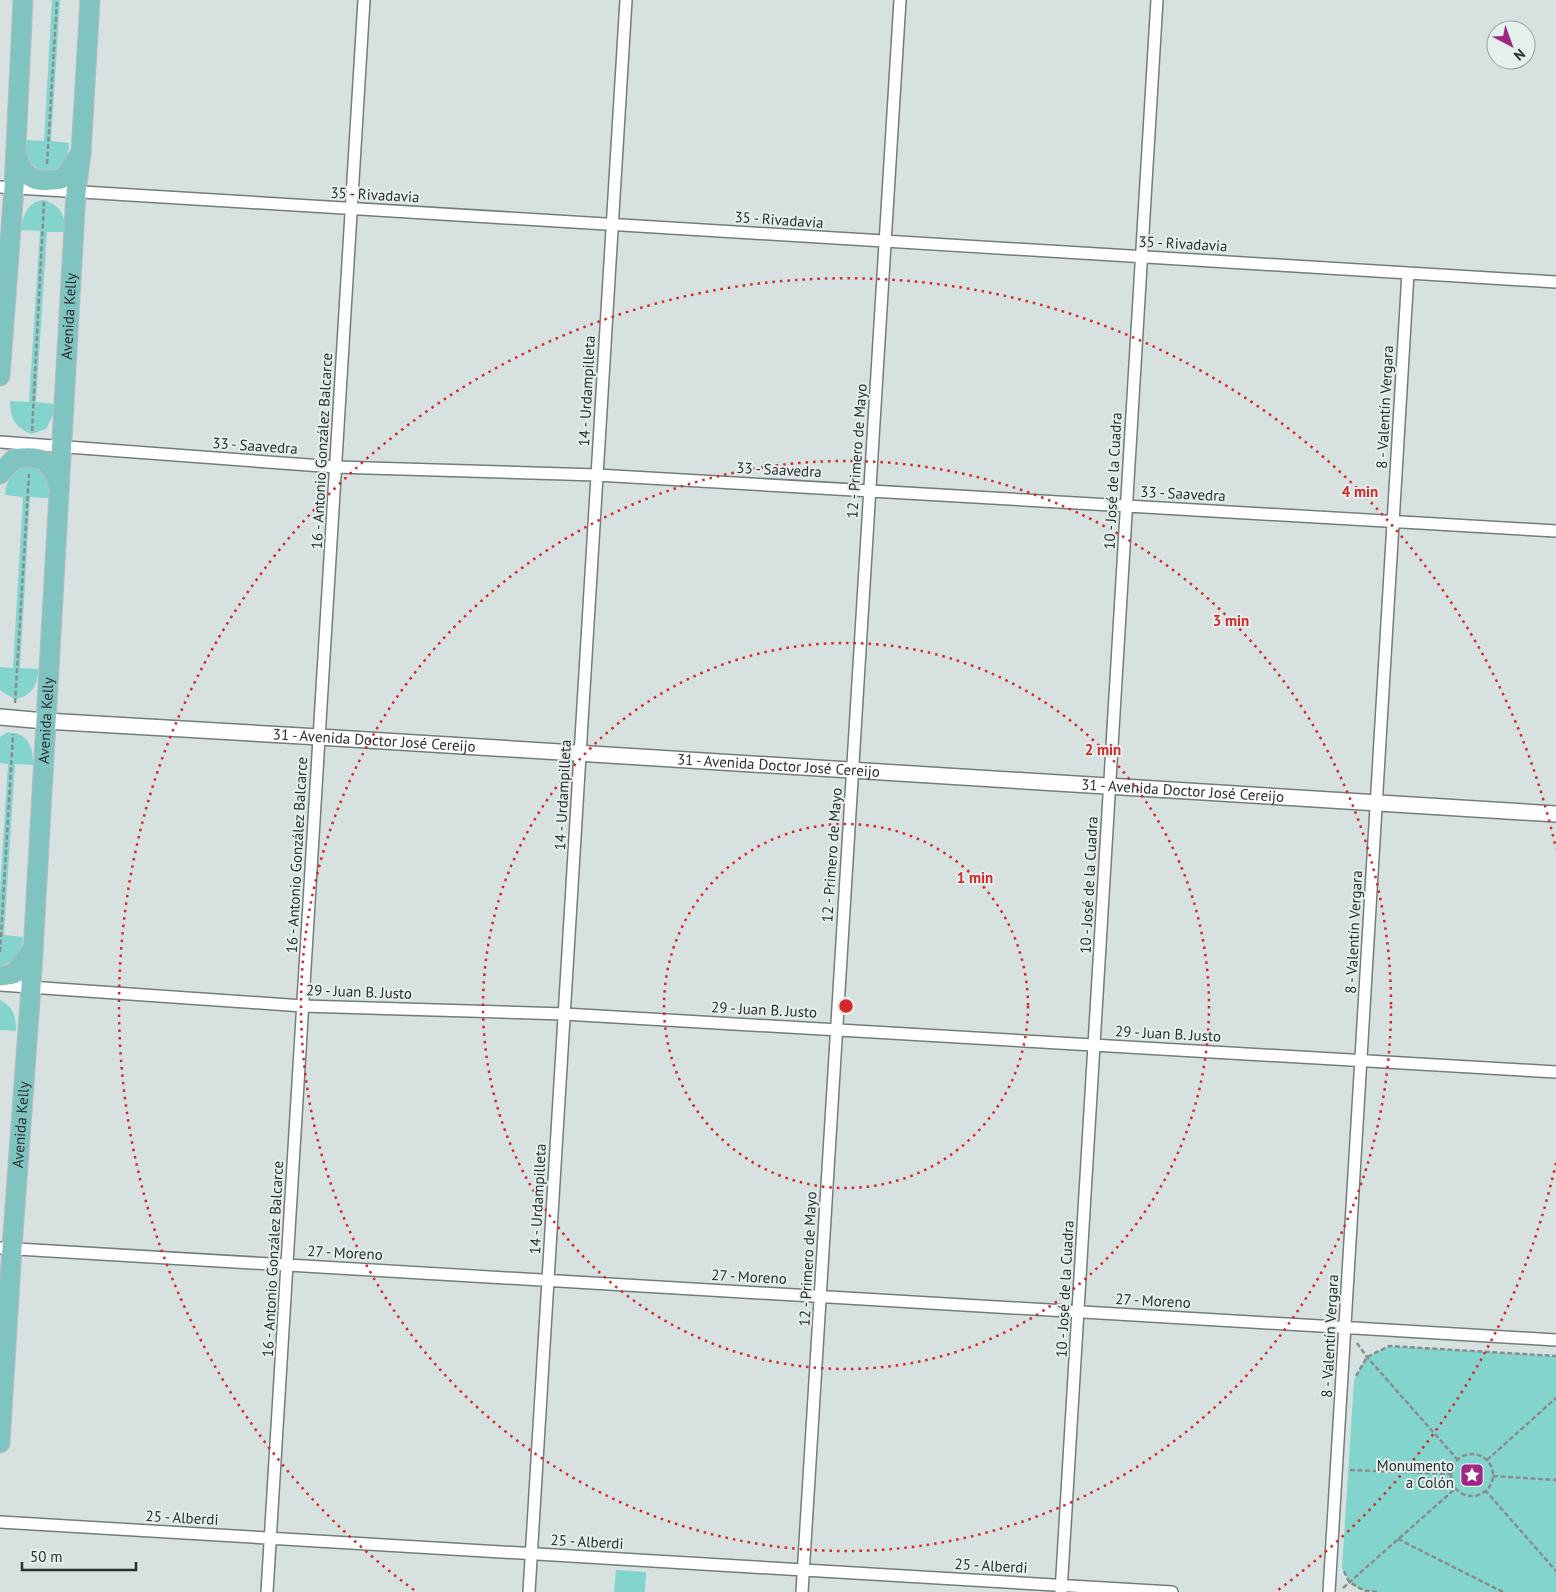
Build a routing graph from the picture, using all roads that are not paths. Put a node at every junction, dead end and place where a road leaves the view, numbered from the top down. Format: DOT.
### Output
graph roads {
  1 [pos="23,0"];
  2 [pos="90,0"];
  3 [pos="364,0"];
  4 [pos="626,0"];
  5 [pos="900,0"];
  6 [pos="1157,0"];
  7 [pos="15,148"];
  8 [pos="81,153"];
  9 [pos="7,187"];
  10 [pos="76,192"];
  11 [pos="351,208"];
  12 [pos="612,224"];
  13 [pos="885,241"];
  14 [pos="1142,257"];
  15 [pos="1408,273"];
  16 [pos="1556,282"];
  17 [pos="0,376"];
  18 [pos="0,442"];
  19 [pos="62,448"];
  20 [pos="336,467"];
  21 [pos="0,474"];
  22 [pos="597,475"];
  23 [pos="59,488"];
  24 [pos="870,490"];
  25 [pos="1127,506"];
  26 [pos="1393,522"];
  27 [pos="1556,531"];
  28 [pos="0,717"];
  29 [pos="45,722"];
  30 [pos="319,737"];
  31 [pos="580,753"];
  32 [pos="853,770"];
  33 [pos="1110,786"];
  34 [pos="1376,803"];
  35 [pos="1556,814"];
  36 [pos="33,948"];
  37 [pos="0,976"];
  38 [pos="0,985"];
  39 [pos="31,987"];
  40 [pos="303,1006"];
  41 [pos="564,1014"];
  42 [pos="837,1029"];
  43 [pos="1094,1044"];
  44 [pos="1361,1060"];
  45 [pos="1556,1072"];
  46 [pos="6,1248"];
  47 [pos="0,1264"];
  48 [pos="287,1265"];
  49 [pos="548,1280"];
  50 [pos="9,1288"];
  51 [pos="820,1296"];
  52 [pos="1078,1312"];
  53 [pos="1345,1328"];
  54 [pos="1556,1340"];
  55 [pos="0,1443"];
  56 [pos="0,1522"];
  57 [pos="271,1538"];
  58 [pos="532,1554"];
  59 [pos="803,1570"];
  60 [pos="1062,1589"];
  61 [pos="268,1592"];
  62 [pos="529,1592"];
  63 [pos="802,1592"];
  64 [pos="1172,1592"];
  65 [pos="1330,1592"];
  1 -- 7 [label="main road"];
  2 -- 8 [label="main road, Avenida Kelly"];
  3 -- 11 [label="street, 16 - Antonio González Balcarce"];
  4 -- 12 [label="street, 14 - Urdampilleta"];
  5 -- 13 [label="street, 12 - Primero de Mayo"];
  6 -- 14 [label="street, 10 - José de la Cuadra"];
  7 -- 8 [label="main road"];
  7 -- 9 [label="main road"];
  8 -- 10 [label="main road, Avenida Kelly"];
  9 -- 10 [label="street, 35 - Rivadavia"];
  9 -- 17 [label="main road"];
  10 -- 11 [label="street, 35 - Rivadavia"];
  10 -- 19 [label="main road, Avenida Kelly"];
  11 -- 12 [label="street, 35 - Rivadavia"];
  11 -- 20 [label="street, 16 - Antonio González Balcarce"];
  12 -- 13 [label="street, 35 - Rivadavia"];
  12 -- 22 [label="street, 14 - Urdampilleta"];
  13 -- 14 [label="street, 35 - Rivadavia"];
  13 -- 24 [label="street, 12 - Primero de Mayo"];
  14 -- 15 [label="street, 35 - Rivadavia"];
  14 -- 25 [label="street, 10 - José de la Cuadra"];
  15 -- 16 [label="street, 35 - Rivadavia"];
  15 -- 26 [label="street, 8 - Valentín Vergara"];
  18 -- 19 [label="street, 33 - Saavedra"];
  19 -- 20 [label="street, 33 - Saavedra"];
  19 -- 23 [label="main road, Avenida Kelly"];
  20 -- 22 [label="street, 33 - Saavedra"];
  20 -- 30 [label="street, 16 - Antonio González Balcarce"];
  21 -- 23 [label="main road"];
  22 -- 24 [label="street, 33 - Saavedra"];
  22 -- 31 [label="street, 14 - Urdampilleta"];
  23 -- 29 [label="main road, Avenida Kelly"];
  24 -- 25 [label="street, 33 - Saavedra"];
  24 -- 32 [label="street, 12 - Primero de Mayo"];
  25 -- 26 [label="street, 33 - Saavedra"];
  25 -- 33 [label="street, 10 - José de la Cuadra"];
  26 -- 27 [label="street, 33 - Saavedra"];
  26 -- 34 [label="street, 8 - Valentín Vergara"];
  28 -- 29 [label="street, 31 - Avenida Doctor José Cereijo"];
  29 -- 30 [label="street, 31 - Avenida Doctor José Cereijo"];
  29 -- 36 [label="main road, Avenida Kelly"];
  30 -- 31 [label="street, 31 - Avenida Doctor José Cereijo"];
  30 -- 40 [label="street, 16 - Antonio González Balcarce"];
  31 -- 32 [label="street, 31 - Avenida Doctor José Cereijo"];
  31 -- 41 [label="street, 14 - Urdampilleta"];
  32 -- 33 [label="street, 31 - Avenida Doctor José Cereijo"];
  32 -- 42 [label="street, 12 - Primero de Mayo"];
  33 -- 34 [label="street, 31 - Avenida Doctor José Cereijo"];
  33 -- 43 [label="street, 10 - José de la Cuadra"];
  34 -- 35 [label="street, 31 - Avenida Doctor José Cereijo"];
  34 -- 44 [label="street, 8 - Valentín Vergara"];
  36 -- 37 [label="main road"];
  36 -- 39 [label="main road, Avenida Kelly"];
  38 -- 39 [label="street, 29 - Juan B. Justo"];
  39 -- 40 [label="street, 29 - Juan B. Justo"];
  39 -- 46 [label="main road, Avenida Kelly"];
  40 -- 41 [label="street, 29 - Juan B. Justo"];
  40 -- 48 [label="street, 16 - Antonio González Balcarce"];
  41 -- 42 [label="street, 29 - Juan B. Justo"];
  41 -- 49 [label="street, 14 - Urdampilleta"];
  42 -- 43 [label="street, 29 - Juan B. Justo"];
  42 -- 51 [label="street, 12 - Primero de Mayo"];
  43 -- 44 [label="street, 29 - Juan B. Justo"];
  43 -- 52 [label="street, 10 - José de la Cuadra"];
  44 -- 45 [label="street, 29 - Juan B. Justo"];
  44 -- 53 [label="street, 8 - Valentín Vergara"];
  46 -- 48 [label="street, 27 - Moreno"];
  46 -- 50 [label="main road, Avenida Kelly"];
  47 -- 50 [label="main road"];
  48 -- 49 [label="street, 27 - Moreno"];
  48 -- 57 [label="street, 16 - Antonio González Balcarce"];
  49 -- 51 [label="street, 27 - Moreno"];
  49 -- 58 [label="street, 14 - Urdampilleta"];
  50 -- 55 [label="main road, Avenida Kelly"];
  51 -- 52 [label="street, 27 - Moreno"];
  51 -- 59 [label="street, 12 - Primero de Mayo"];
  52 -- 53 [label="street, 27 - Moreno"];
  52 -- 60 [label="street, 10 - José de la Cuadra"];
  53 -- 54 [label="street, 27 - Moreno"];
  53 -- 65 [label="street, 8 - Valentín Vergara"];
  56 -- 57 [label="street, 25 - Alberdi"];
  57 -- 58 [label="street, 25 - Alberdi"];
  57 -- 61 [label="street, 16 - Antonio González Balcarce"];
  58 -- 59 [label="street, 25 - Alberdi"];
  58 -- 62 [label="street, 14 - Urdampilleta"];
  59 -- 60 [label="street, 25 - Alberdi"];
  59 -- 63 [label="street, 12 - Primero de Mayo"];
  60 -- 64 [label="street, 25 - Alberdi"];
}
